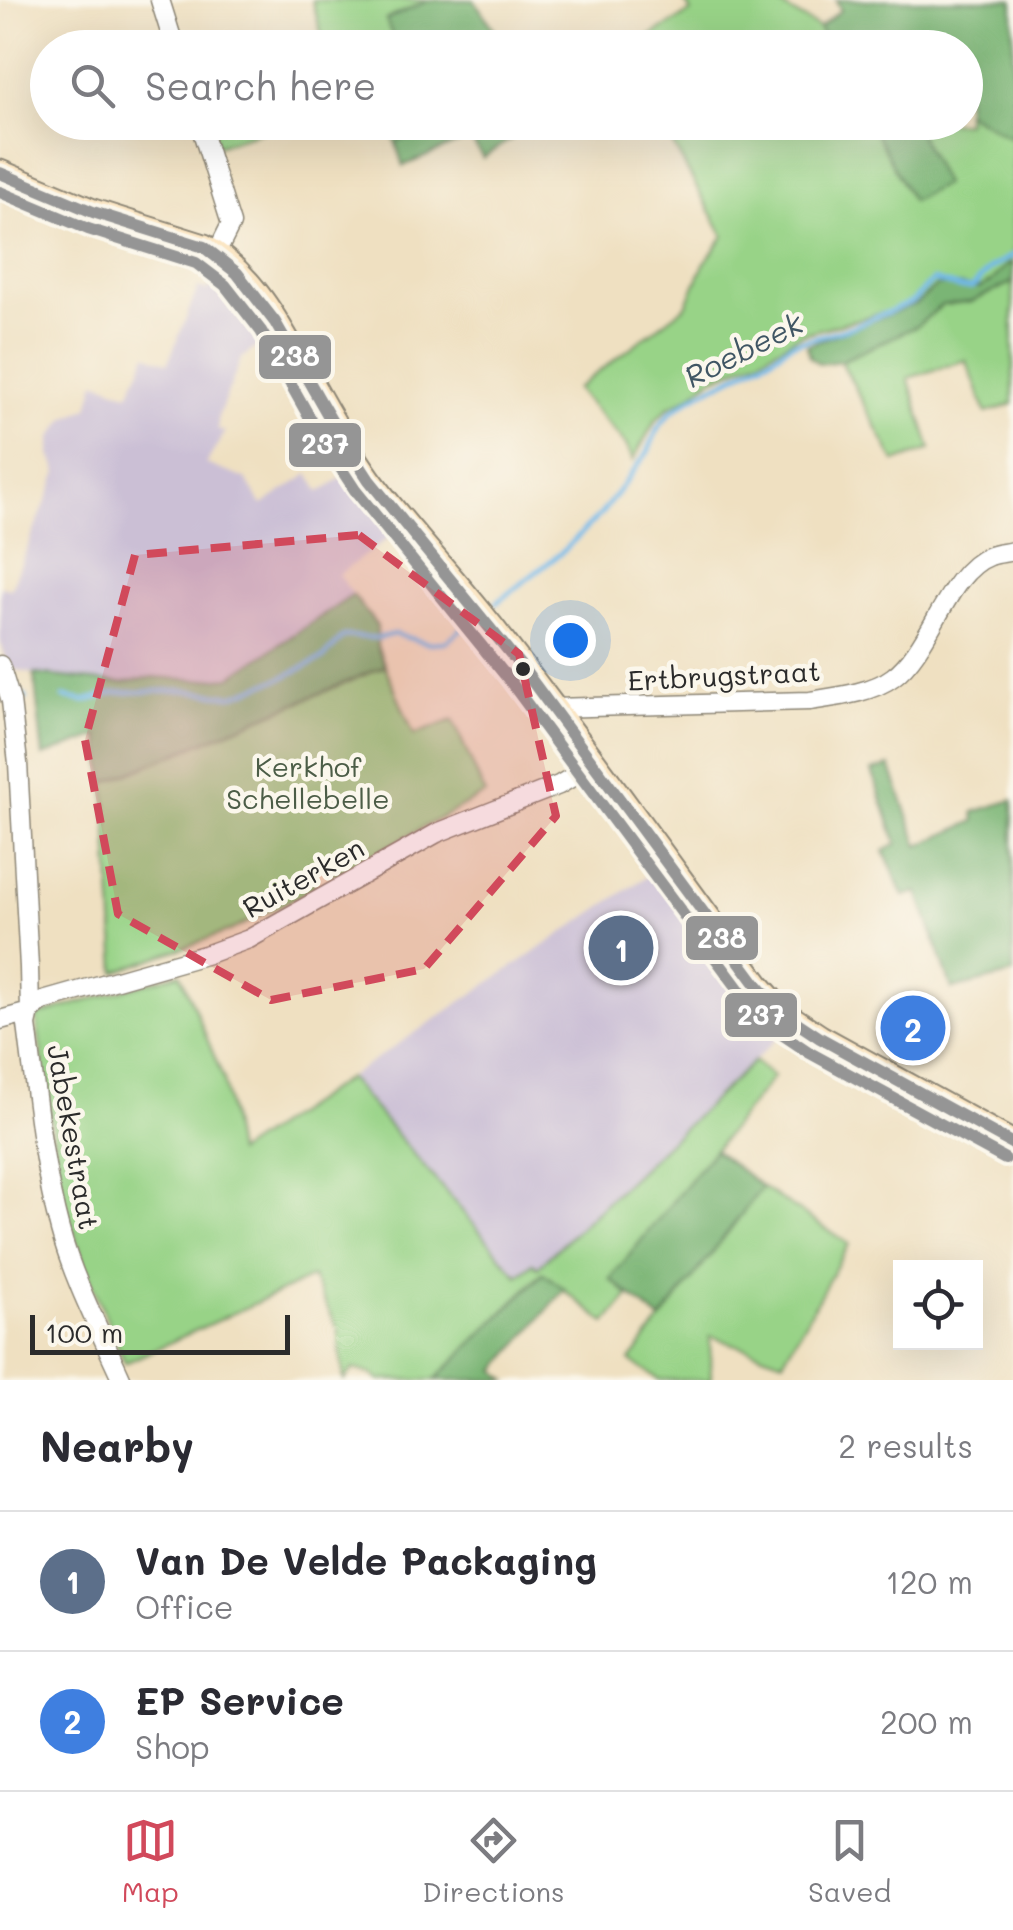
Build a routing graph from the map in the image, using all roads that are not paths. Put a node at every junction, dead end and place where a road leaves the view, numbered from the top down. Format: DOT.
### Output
graph roads {
  1 [pos="160,0"];
  2 [pos="169,30"];
  3 [pos="205,140"];
  4 [pos="0,173"];
  5 [pos="216,254"];
  6 [pos="1013,551"];
  7 [pos="0,665"];
  8 [pos="552,708"];
  9 [pos="594,764"];
  10 [pos="30,1012"];
  11 [pos="0,1020"];
  12 [pos="1013,1144"];
  13 [pos="122,1380"];
  1 -- 2 [label="street"];
  3 -- 5 [label="street"];
  4 -- 5 [label="main road"];
  5 -- 8 [label="main road"];
  6 -- 8 [label="street, Ertbrugstraat"];
  7 -- 10 [label="street, Jabekestraat"];
  8 -- 9 [label="main road"];
  9 -- 10 [label="street, Ruiterken"];
  9 -- 12 [label="main road"];
  10 -- 11 [label="street, Ruiterken"];
  10 -- 13 [label="street, Jabekestraat"];
}
